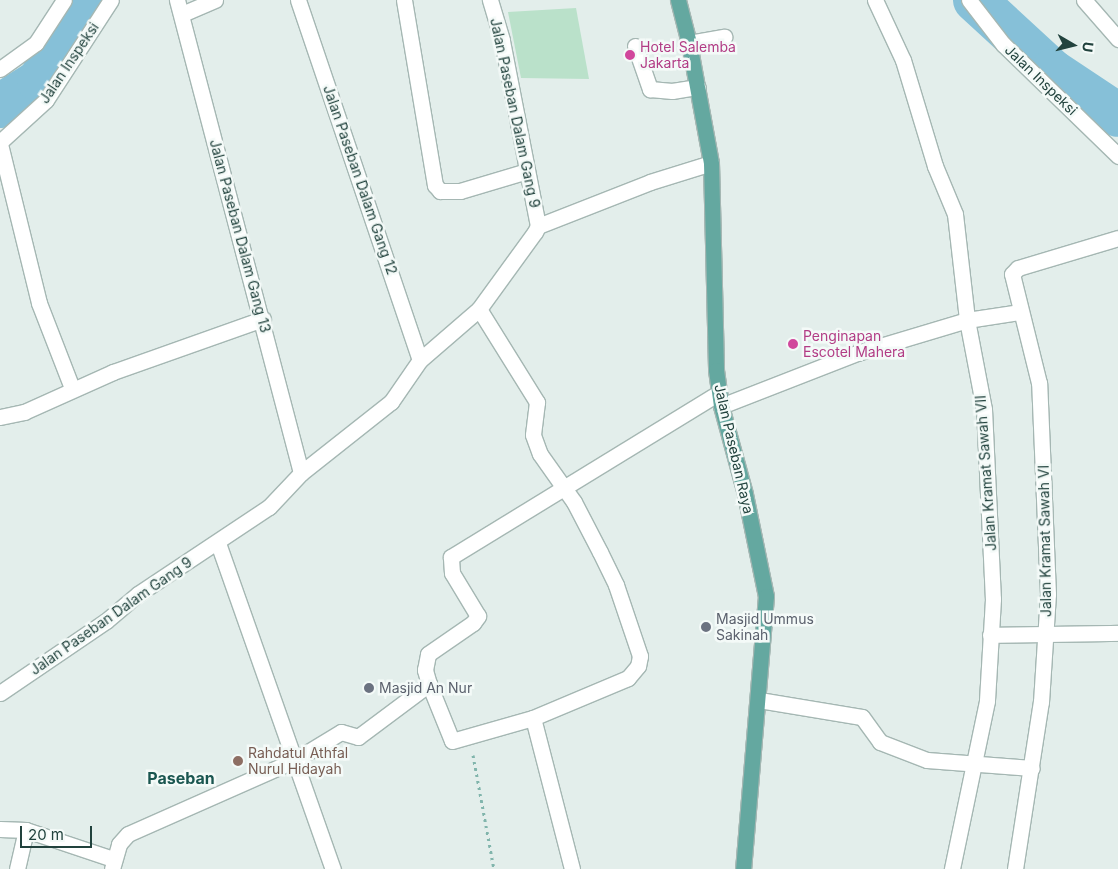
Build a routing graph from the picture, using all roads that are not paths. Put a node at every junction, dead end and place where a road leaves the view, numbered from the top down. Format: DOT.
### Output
graph roads {
  1 [pos="64,0"];
  2 [pos="111,0"];
  3 [pos="216,0"];
  4 [pos="298,0"];
  5 [pos="404,0"];
  6 [pos="490,0"];
  7 [pos="678,0"];
  8 [pos="875,0"];
  9 [pos="968,0"];
  10 [pos="1084,0"];
  11 [pos="180,7"];
  12 [pos="724,37"];
  13 [pos="1118,39"];
  14 [pos="689,43"];
  15 [pos="634,46"];
  16 [pos="0,69"];
  17 [pos="698,87"];
  18 [pos="0,143"];
  19 [pos="1118,156"];
  20 [pos="711,162"];
  21 [pos="527,172"];
  22 [pos="538,226"];
  23 [pos="1118,238"];
  24 [pos="479,309"];
  25 [pos="1020,312"];
  26 [pos="263,319"];
  27 [pos="966,320"];
  28 [pos="420,360"];
  29 [pos="72,388"];
  30 [pos="720,399"];
  31 [pos="0,417"];
  32 [pos="301,473"];
  33 [pos="563,486"];
  34 [pos="218,543"];
  35 [pos="1118,633"];
  36 [pos="990,635"];
  37 [pos="1045,636"];
  38 [pos="429,684"];
  39 [pos="0,692"];
  40 [pos="760,700"];
  41 [pos="533,718"];
  42 [pos="295,760"];
  43 [pos="974,764"];
  44 [pos="1032,768"];
  45 [pos="0,829"];
  46 [pos="26,830"];
  47 [pos="113,864"];
  48 [pos="17,869"];
  49 [pos="333,869"];
  50 [pos="572,869"];
  51 [pos="743,869"];
  52 [pos="952,869"];
  53 [pos="1015,869"];
  1 -- 16 [label="street"];
  2 -- 18 [label="street, Jalan Inspeksi"];
  3 -- 11 [label="street"];
  4 -- 28 [label="street, Jalan Paseban Dalam Gang 12"];
  5 -- 21 [label="street"];
  6 -- 21 [label="street, Jalan Paseban Dalam Gang 9"];
  7 -- 14 [label="main road, Jalan Paseban Raya"];
  8 -- 27 [label="street, Jalan Kramat Sawah VII"];
  9 -- 19 [label="street, Jalan Inspeksi"];
  10 -- 13 [label="street"];
  11 -- 26 [label="street, Jalan Paseban Dalam Gang 13"];
  12 -- 14 [label="street"];
  14 -- 17 [label="main road, Jalan Paseban Raya"];
  15 -- 17 [label="street"];
  17 -- 20 [label="main road, Jalan Paseban Raya"];
  18 -- 29 [label="street"];
  20 -- 22 [label="street, Jalan Paseban Dalam Gang 9"];
  20 -- 30 [label="main road, Jalan Paseban Raya"];
  21 -- 22 [label="street, Jalan Paseban Dalam Gang 9"];
  22 -- 24 [label="street, Jalan Paseban Dalam Gang 9"];
  23 -- 25 [label="street, Jalan Kramat Sawah VI"];
  24 -- 28 [label="street, Jalan Paseban Dalam Gang 9"];
  24 -- 33 [label="street"];
  25 -- 27 [label="street"];
  25 -- 37 [label="street, Jalan Kramat Sawah VI"];
  26 -- 29 [label="street"];
  26 -- 32 [label="street, Jalan Paseban Dalam Gang 13"];
  27 -- 30 [label="street"];
  27 -- 36 [label="street, Jalan Kramat Sawah VII"];
  28 -- 32 [label="street, Jalan Paseban Dalam Gang 9"];
  29 -- 31 [label="street"];
  30 -- 33 [label="street"];
  30 -- 40 [label="main road, Jalan Paseban Raya"];
  32 -- 34 [label="street, Jalan Paseban Dalam Gang 9"];
  33 -- 38 [label="street"];
  33 -- 41 [label="street"];
  34 -- 39 [label="street, Jalan Paseban Dalam Gang 9"];
  34 -- 42 [label="street"];
  35 -- 37 [label="street"];
  36 -- 37 [label="street"];
  36 -- 43 [label="street, Jalan Kramat Sawah VII"];
  37 -- 44 [label="street, Jalan Kramat Sawah VI"];
  38 -- 41 [label="street"];
  38 -- 42 [label="street"];
  40 -- 43 [label="street"];
  40 -- 51 [label="main road, Jalan Paseban Raya"];
  41 -- 50 [label="street"];
  42 -- 47 [label="street"];
  42 -- 49 [label="street"];
  43 -- 44 [label="street"];
  43 -- 52 [label="street, Jalan Kramat Sawah VII"];
  44 -- 53 [label="street, Jalan Kramat Sawah VI"];
  45 -- 46 [label="street"];
  46 -- 47 [label="street"];
  46 -- 48 [label="street"];
}
